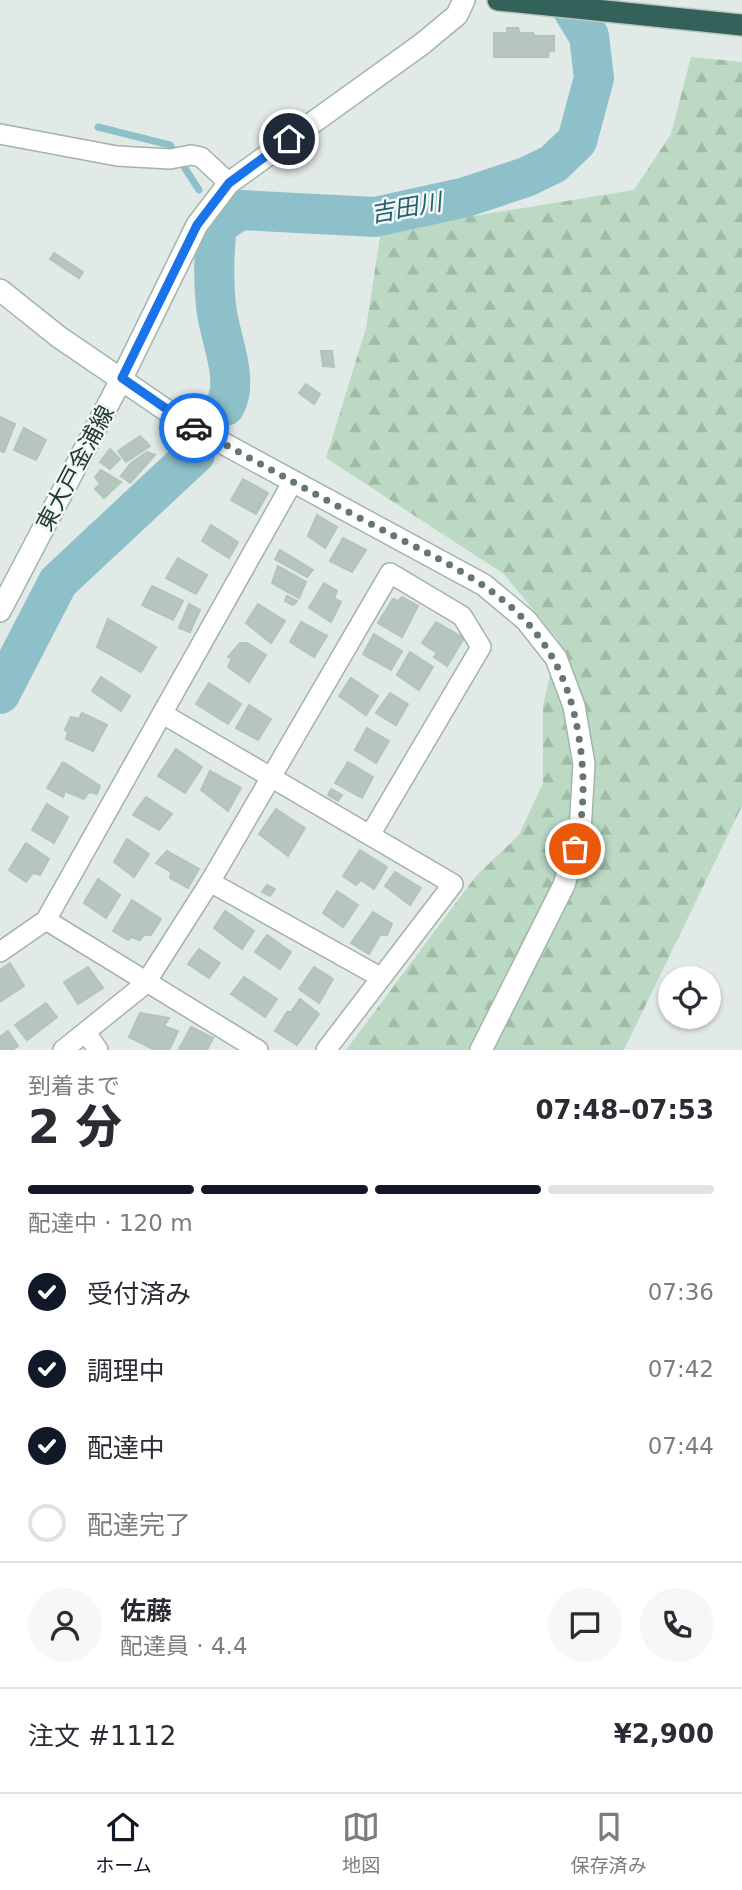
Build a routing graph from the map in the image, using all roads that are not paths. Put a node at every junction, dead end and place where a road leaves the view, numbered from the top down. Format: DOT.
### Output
graph roads {
  1 [pos="464,0"];
  2 [pos="498,0"];
  3 [pos="742,25"];
  4 [pos="0,134"];
  5 [pos="229,183"];
  6 [pos="0,290"];
  7 [pos="122,378"];
  8 [pos="292,483"];
  9 [pos="0,611"];
  10 [pos="163,714"];
  11 [pos="268,778"];
  12 [pos="370,835"];
  13 [pos="210,882"];
  14 [pos="46,920"];
  15 [pos="0,952"];
  16 [pos="380,977"];
  17 [pos="145,984"];
  18 [pos="92,1042"];
  19 [pos="63,1050"];
  20 [pos="258,1050"];
  21 [pos="326,1050"];
  22 [pos="481,1050"];
  1 -- 5 [label="street, 東大戸金浦線"];
  2 -- 3 [label="highway"];
  4 -- 5 [label="street"];
  5 -- 7 [label="street, 東大戸金浦線"];
  6 -- 7 [label="street"];
  7 -- 8 [label="street"];
  7 -- 9 [label="street, 東大戸金浦線"];
  8 -- 10 [label="street"];
  8 -- 22 [label="street"];
  10 -- 11 [label="street"];
  10 -- 14 [label="street"];
  11 -- 12 [label="street"];
  11 -- 12 [label="street"];
  11 -- 13 [label="street"];
  12 -- 16 [label="street"];
  13 -- 16 [label="street"];
  13 -- 17 [label="street"];
  14 -- 15 [label="street"];
  14 -- 17 [label="street"];
  16 -- 21 [label="street"];
  17 -- 18 [label="street"];
  17 -- 20 [label="street"];
  18 -- 19 [label="street"];
}
